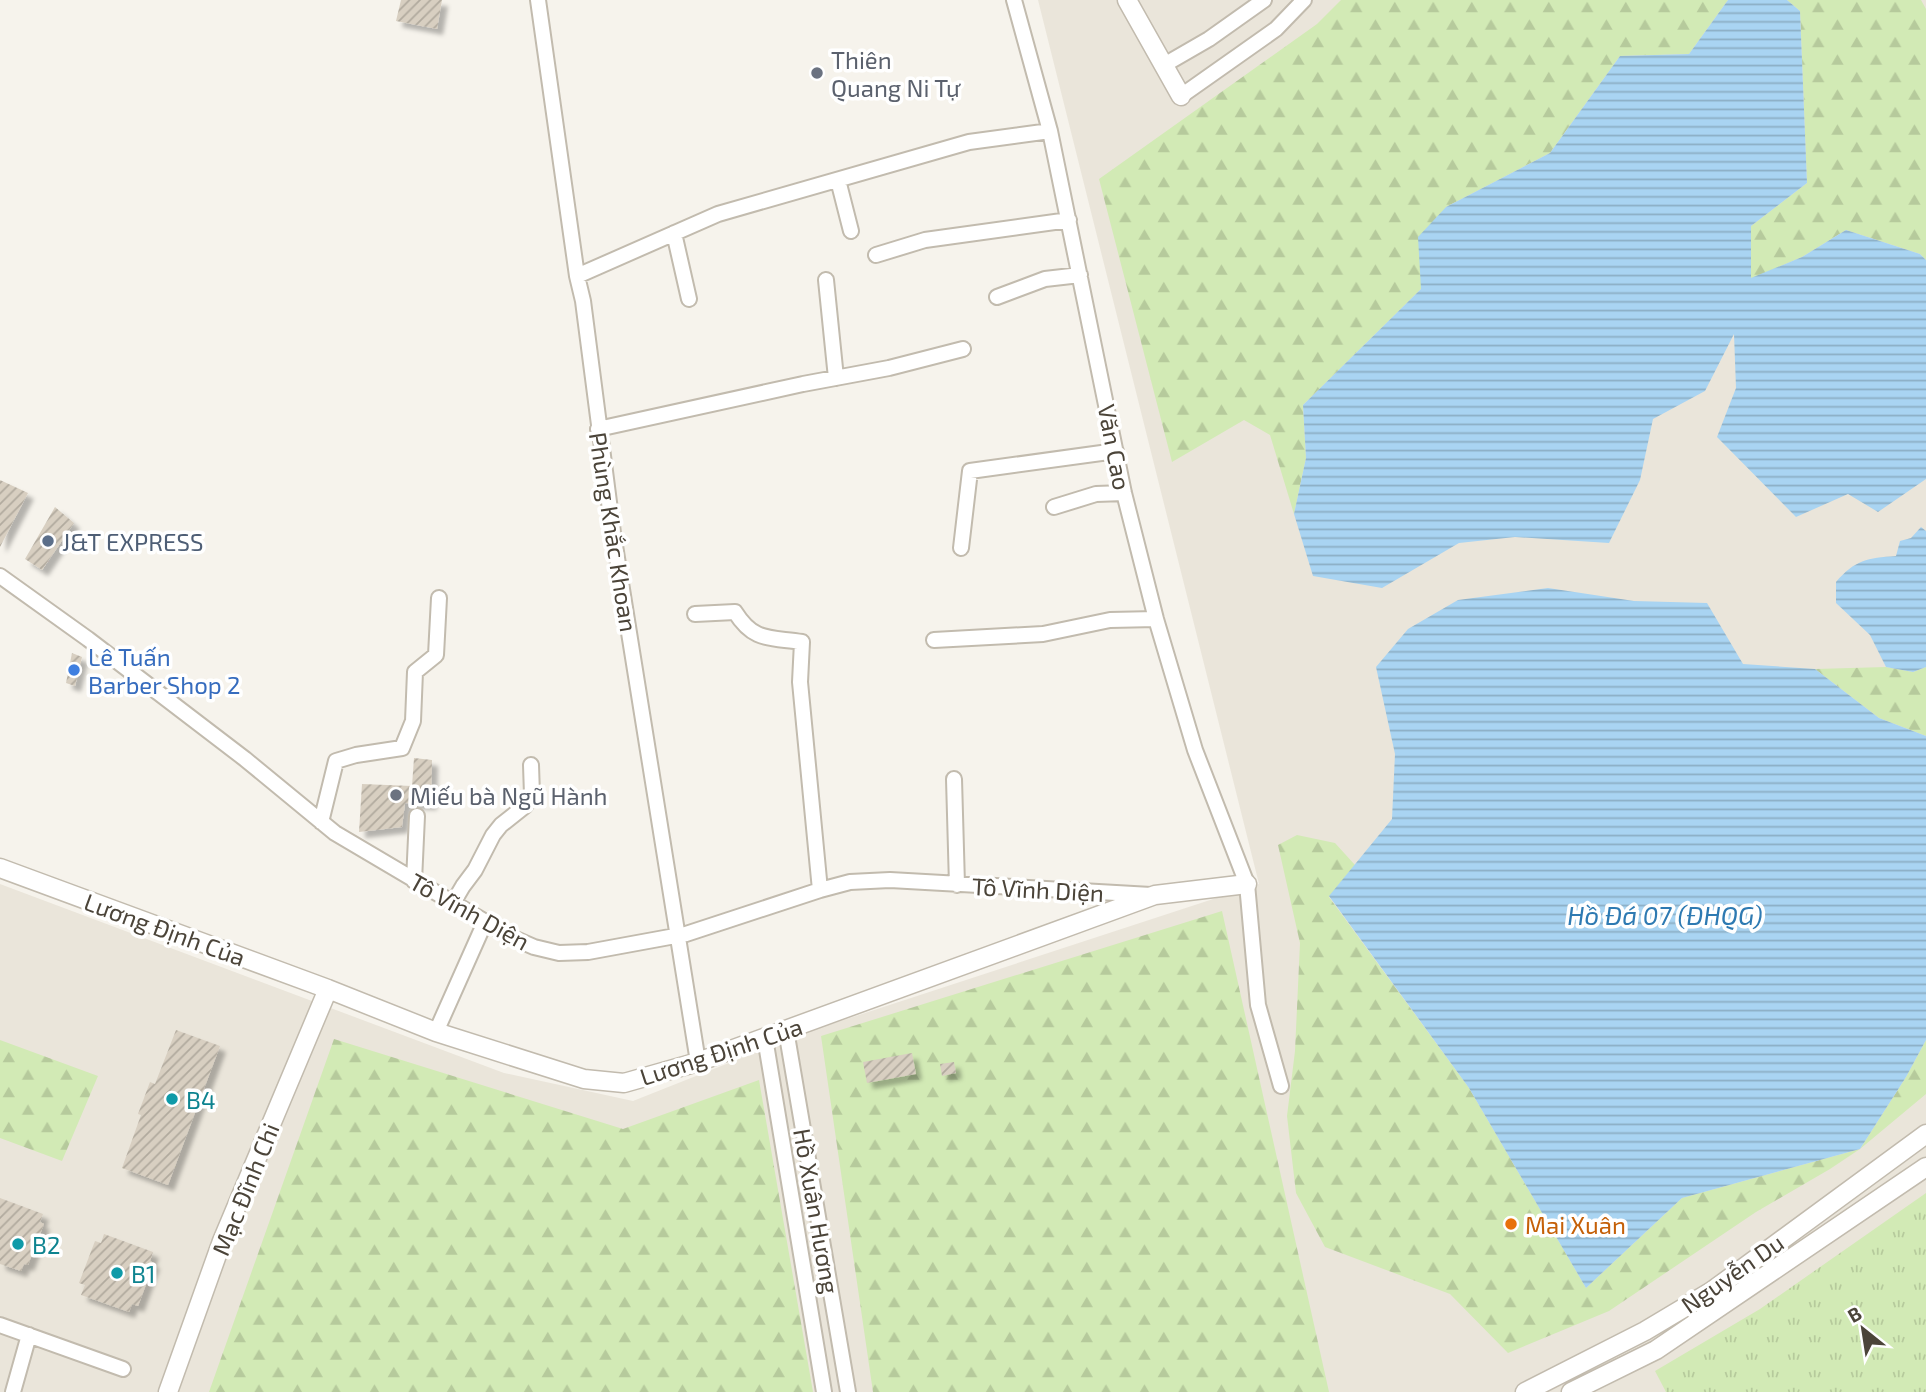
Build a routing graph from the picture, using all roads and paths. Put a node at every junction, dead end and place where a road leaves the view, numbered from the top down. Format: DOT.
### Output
graph roads {
  1 [pos="538,0"];
  2 [pos="1014,0"];
  3 [pos="1126,0"];
  4 [pos="1264,0"];
  5 [pos="1304,0"];
  6 [pos="1164,65"];
  7 [pos="1181,96"];
  8 [pos="1050,131"];
  9 [pos="838,180"];
  10 [pos="1069,220"];
  11 [pos="851,231"];
  12 [pos="674,233"];
  13 [pos="876,255"];
  14 [pos="1080,275"];
  15 [pos="577,276"];
  16 [pos="826,280"];
  17 [pos="997,297"];
  18 [pos="689,299"];
  19 [pos="963,349"];
  20 [pos="836,378"];
  21 [pos="598,429"];
  22 [pos="1116,451"];
  23 [pos="1124,494"];
  24 [pos="1054,507"];
  25 [pos="961,548"];
  26 [pos="0,576"];
  27 [pos="439,598"];
  28 [pos="695,614"];
  29 [pos="1156,619"];
  30 [pos="934,640"];
  31 [pos="531,765"];
  32 [pos="954,779"];
  33 [pos="417,816"];
  34 [pos="321,822"];
  35 [pos="0,868"];
  36 [pos="414,881"];
  37 [pos="1247,884"];
  38 [pos="957,885"];
  39 [pos="820,890"];
  40 [pos="1154,895"];
  41 [pos="453,903"];
  42 [pos="485,922"];
  43 [pos="678,935"];
  44 [pos="328,989"];
  45 [pos="786,1030"];
  46 [pos="436,1032"];
  47 [pos="765,1038"];
  48 [pos="698,1062"];
  49 [pos="1281,1086"];
  50 [pos="1926,1134"];
  51 [pos="1926,1167"];
  52 [pos="0,1325"];
  53 [pos="29,1335"];
  54 [pos="123,1369"];
  55 [pos="13,1392"];
  56 [pos="167,1392"];
  57 [pos="824,1392"];
  58 [pos="848,1392"];
  59 [pos="1525,1392"];
  60 [pos="1571,1392"];
  1 -- 15 [label="street, Phùng Khắc Khoan"];
  2 -- 8 [label="street, Văn Cao"];
  3 -- 6 [label="street"];
  4 -- 6 [label="street"];
  5 -- 7 [label="street"];
  6 -- 7 [label="street"];
  8 -- 9 [label="street"];
  8 -- 10 [label="street, Văn Cao"];
  9 -- 11 [label="street"];
  9 -- 12 [label="street"];
  10 -- 13 [label="street"];
  10 -- 14 [label="street, Văn Cao"];
  12 -- 15 [label="street"];
  12 -- 18 [label="street"];
  14 -- 17 [label="street"];
  14 -- 22 [label="street, Văn Cao"];
  15 -- 21 [label="street, Phùng Khắc Khoan"];
  16 -- 20 [label="street"];
  19 -- 20 [label="street"];
  20 -- 21 [label="street"];
  21 -- 43 [label="street, Phùng Khắc Khoan"];
  22 -- 23 [label="street, Văn Cao"];
  22 -- 25 [label="street"];
  23 -- 24 [label="street"];
  23 -- 29 [label="street, Văn Cao"];
  26 -- 34 [label="street, Tô Vĩnh Diện"];
  27 -- 34 [label="street"];
  28 -- 39 [label="street"];
  29 -- 30 [label="street"];
  29 -- 37 [label="street, Văn Cao"];
  31 -- 41 [label="street"];
  32 -- 38 [label="street"];
  33 -- 36 [label="street"];
  34 -- 36 [label="street, Tô Vĩnh Diện"];
  35 -- 44 [label="street, Lương Định Của"];
  36 -- 41 [label="street, Tô Vĩnh Diện"];
  37 -- 40 [label="street, Lương Định Của"];
  37 -- 49 [label="street, Văn Cao"];
  38 -- 39 [label="street, Tô Vĩnh Diện"];
  38 -- 40 [label="street, Tô Vĩnh Diện"];
  39 -- 43 [label="street, Tô Vĩnh Diện"];
  40 -- 45 [label="street, Lương Định Của"];
  41 -- 42 [label="street, Tô Vĩnh Diện"];
  42 -- 43 [label="street, Tô Vĩnh Diện"];
  42 -- 46 [label="street"];
  43 -- 48 [label="street, Phùng Khắc Khoan"];
  44 -- 46 [label="street, Lương Định Của"];
  44 -- 56 [label="street, Mạc Đĩnh Chi"];
  45 -- 47 [label="street, Lương Định Của"];
  45 -- 58 [label="street, Hồ Xuân Hương"];
  46 -- 48 [label="street, Lương Định Của"];
  47 -- 48 [label="street, Lương Định Của"];
  47 -- 57 [label="street, Hồ Xuân Hương"];
  50 -- 59 [label="street, Nguyễn Du"];
  51 -- 60 [label="street, Nguyễn Du"];
  52 -- 53 [label="street"];
  53 -- 54 [label="street"];
  53 -- 55 [label="street"];
}
